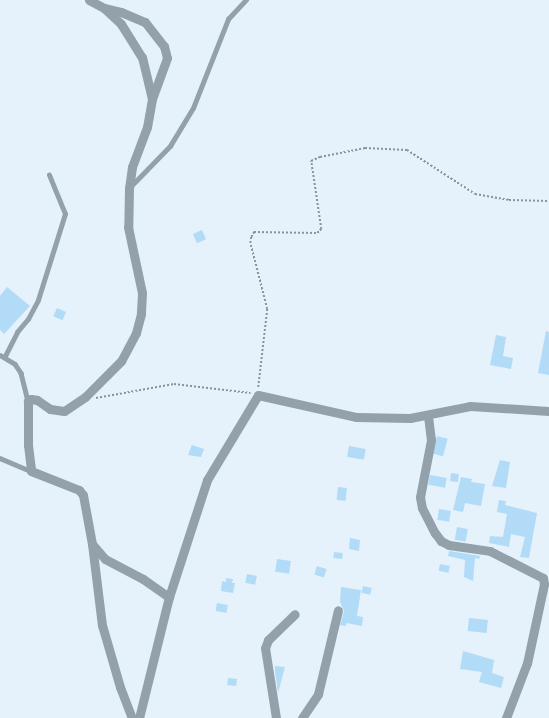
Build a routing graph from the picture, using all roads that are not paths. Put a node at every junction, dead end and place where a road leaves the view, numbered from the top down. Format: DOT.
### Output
graph roads {
  1 [pos="89,0"];
  2 [pos="246,0"];
  3 [pos="104,8"];
  4 [pos="152,99"];
  5 [pos="49,175"];
  6 [pos="129,188"];
  7 [pos="2,355"];
  8 [pos="28,401"];
  9 [pos="549,411"];
  10 [pos="428,416"];
  11 [pos="0,458"];
  12 [pos="31,471"];
  13 [pos="92,544"];
  14 [pos="546,581"];
  15 [pos="168,597"];
  16 [pos="338,610"];
  17 [pos="295,614"];
  18 [pos="132,718"];
  19 [pos="139,718"];
  20 [pos="276,718"];
  21 [pos="302,718"];
  22 [pos="506,718"];
  1 -- 3 [label="street"];
  2 -- 6 [label="lane"];
  3 -- 4 [label="street"];
  3 -- 4 [label="street"];
  4 -- 6 [label="street"];
  5 -- 7 [label="lane"];
  6 -- 8 [label="street"];
  7 -- 8 [label="lane"];
  8 -- 12 [label="street"];
  9 -- 10 [label="street"];
  10 -- 14 [label="street"];
  10 -- 15 [label="street"];
  11 -- 12 [label="lane"];
  12 -- 13 [label="street"];
  13 -- 15 [label="street"];
  13 -- 18 [label="street"];
  14 -- 22 [label="street"];
  15 -- 19 [label="street"];
  16 -- 21 [label="street"];
  17 -- 20 [label="street"];
}
